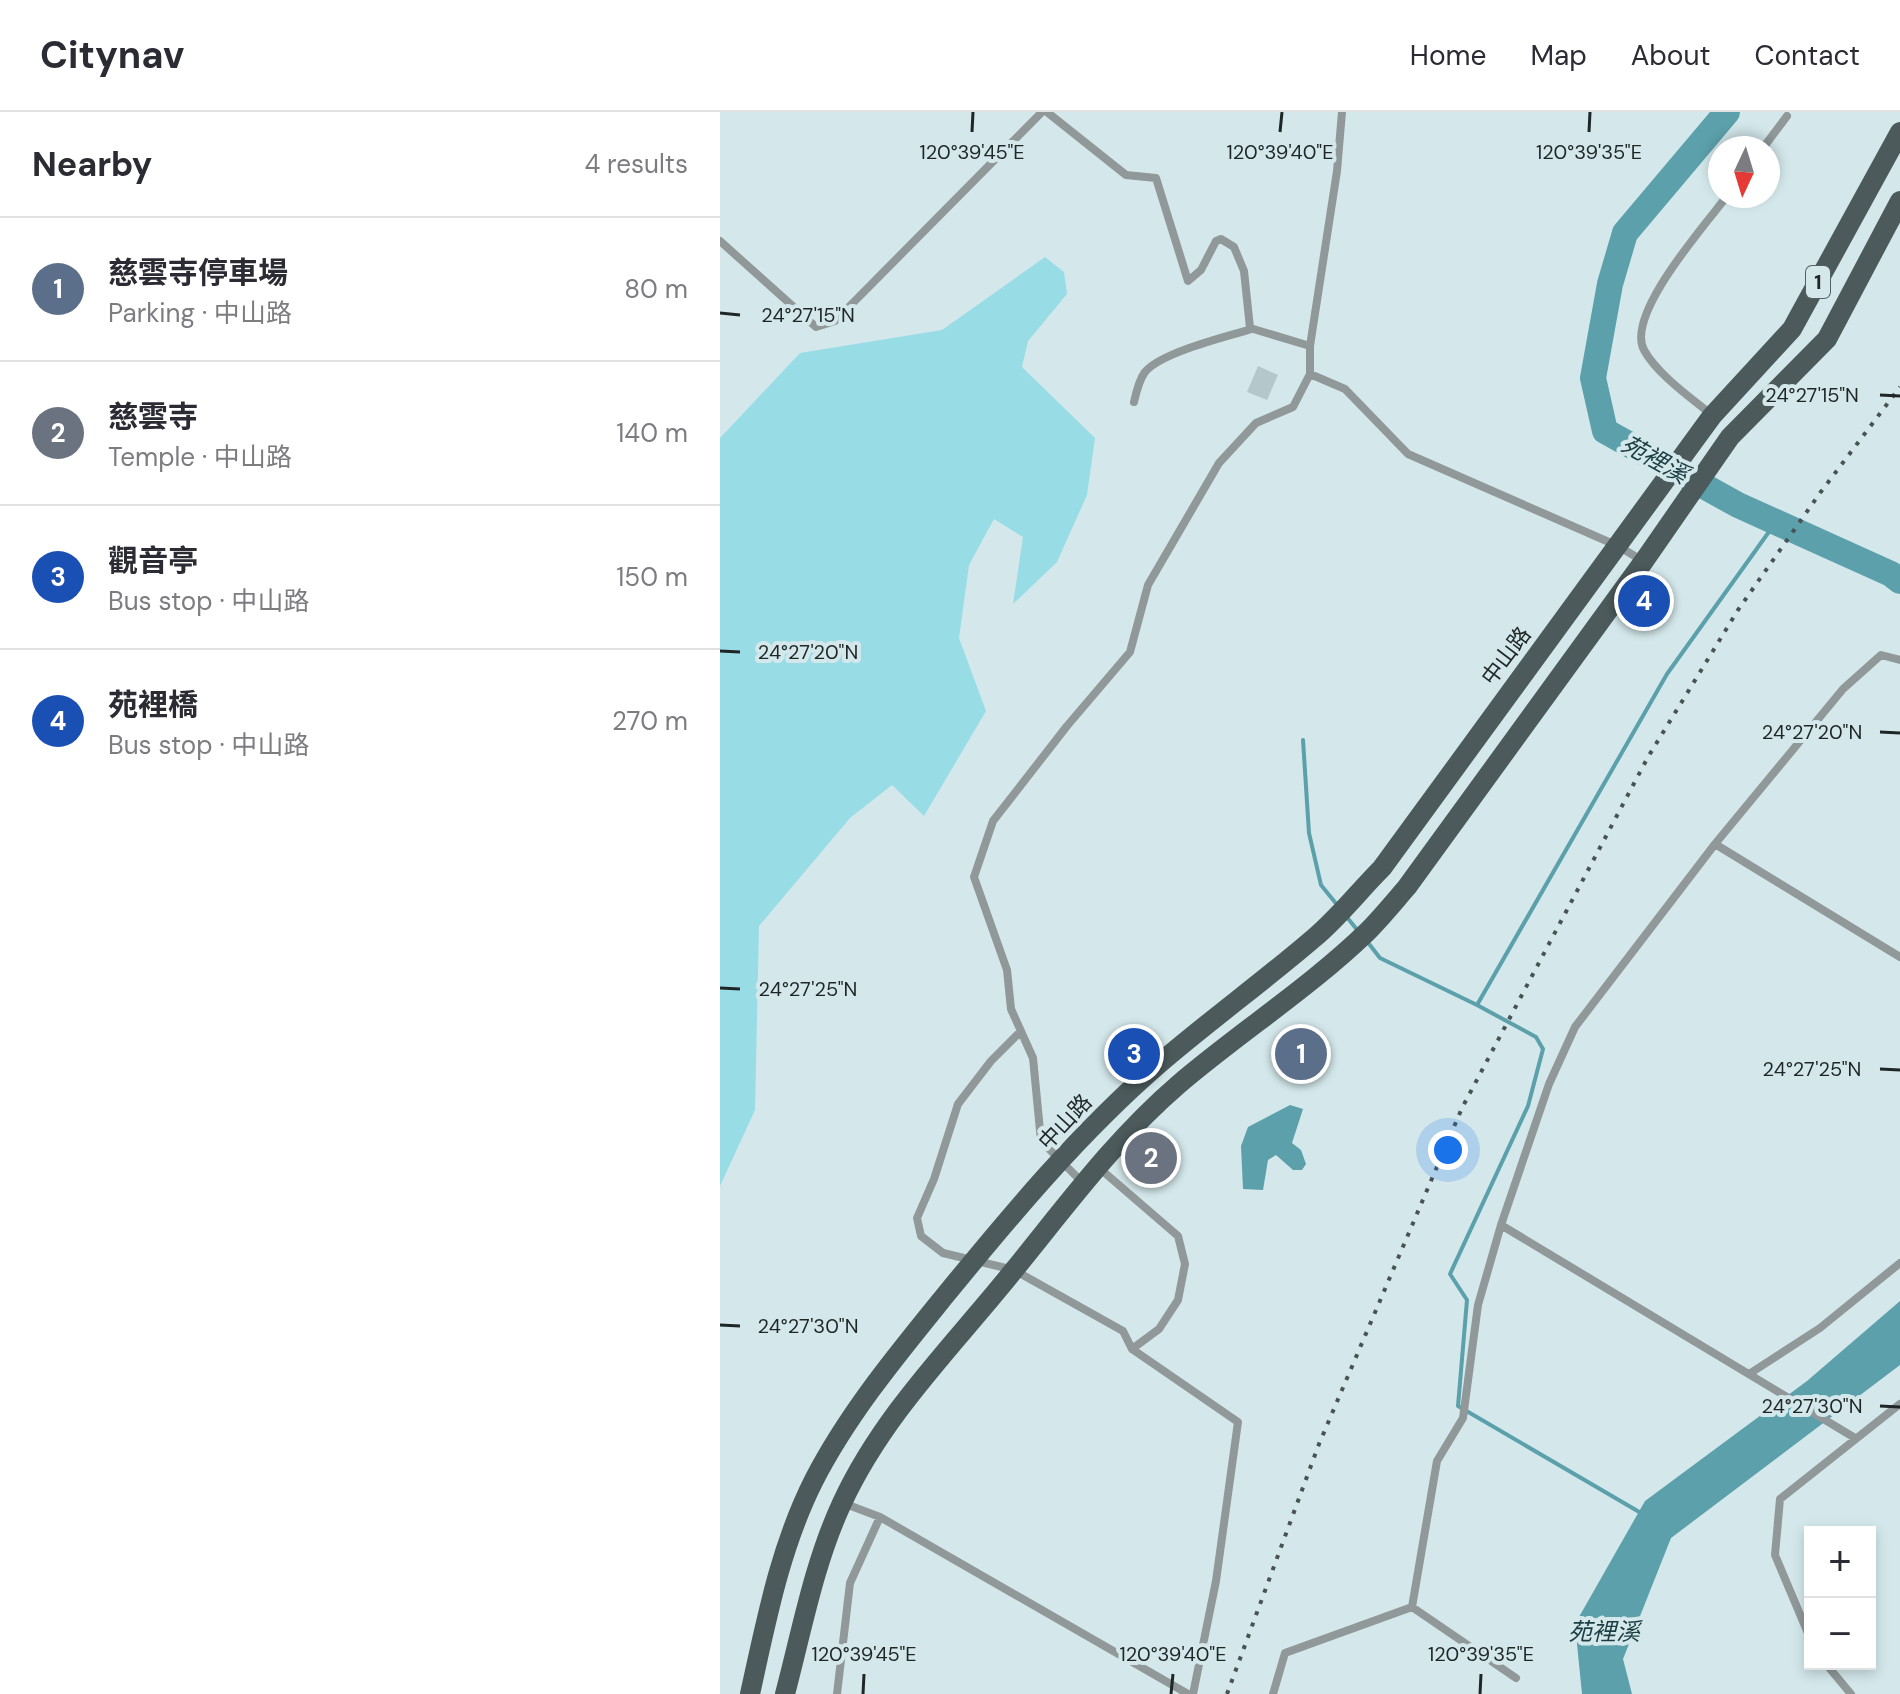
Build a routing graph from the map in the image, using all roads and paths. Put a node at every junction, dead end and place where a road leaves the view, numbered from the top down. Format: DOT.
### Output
graph roads {
  1 [pos="1044,112"];
  2 [pos="1342,112"];
  3 [pos="1787,116"];
  4 [pos="1900,132"];
  5 [pos="1772,136"];
  6 [pos="1900,201"];
  7 [pos="1718,208"];
  8 [pos="720,241"];
  9 [pos="1252,329"];
  10 [pos="1310,346"];
  11 [pos="1310,374"];
  12 [pos="1134,402"];
  13 [pos="1712,416"];
  14 [pos="1618,546"];
  15 [pos="1644,561"];
  16 [pos="1900,660"];
  17 [pos="1715,844"];
  18 [pos="1900,957"];
  19 [pos="1021,1031"];
  20 [pos="1159,1064"];
  21 [pos="1178,1085"];
  22 [pos="1062,1160"];
  23 [pos="1097,1166"];
  24 [pos="1082,1182"];
  25 [pos="1501,1225"];
  26 [pos="975,1259"];
  27 [pos="1900,1263"];
  28 [pos="1014,1270"];
  29 [pos="1132,1349"];
  30 [pos="1752,1376"];
  31 [pos="1900,1404"];
  32 [pos="1855,1438"];
  33 [pos="842,1503"];
  34 [pos="880,1517"];
  35 [pos="1412,1607"];
  36 [pos="1804,1624"];
  37 [pos="1831,1670"];
  38 [pos="1516,1678"];
  39 [pos="750,1694"];
  40 [pos="785,1694"];
  41 [pos="837,1694"];
  42 [pos="1190,1694"];
  43 [pos="1273,1694"];
  44 [pos="1851,1694"];
  1 -- 8 [label="lane"];
  1 -- 9 [label="lane"];
  2 -- 10 [label="lane"];
  3 -- 5 [label="lane"];
  4 -- 13 [label="main road, 1"];
  6 -- 15 [label="main road, 1"];
  7 -- 13 [label="lane"];
  9 -- 10 [label="lane"];
  9 -- 12 [label="lane"];
  10 -- 11 [label="lane"];
  11 -- 14 [label="lane"];
  11 -- 19 [label="lane"];
  13 -- 14 [label="main road, 1"];
  14 -- 15 [label="lane"];
  14 -- 20 [label="main road, 中山路 / 1"];
  15 -- 21 [label="main road, 1"];
  16 -- 17 [label="lane"];
  17 -- 18 [label="lane"];
  17 -- 25 [label="lane"];
  19 -- 22 [label="lane"];
  19 -- 26 [label="lane"];
  20 -- 21 [label="main road"];
  20 -- 22 [label="main road, 中山路 / 1"];
  21 -- 23 [label="main road, 1"];
  22 -- 24 [label="lane"];
  22 -- 26 [label="main road, 中山路 / 1"];
  23 -- 24 [label="main road, 1"];
  23 -- 29 [label="lane"];
  24 -- 28 [label="main road, 1"];
  25 -- 30 [label="lane"];
  25 -- 35 [label="lane"];
  26 -- 28 [label="lane"];
  26 -- 39 [label="main road, 中山路 / 1"];
  27 -- 30 [label="lane"];
  28 -- 29 [label="lane"];
  28 -- 33 [label="main road, 1"];
  29 -- 42 [label="lane"];
  30 -- 32 [label="lane"];
  31 -- 32 [label="lane"];
  32 -- 36 [label="lane"];
  33 -- 34 [label="lane"];
  33 -- 40 [label="main road, 1"];
  34 -- 41 [label="lane"];
  34 -- 42 [label="lane"];
  35 -- 38 [label="lane"];
  35 -- 43 [label="lane"];
  37 -- 44 [label="lane"];
}
